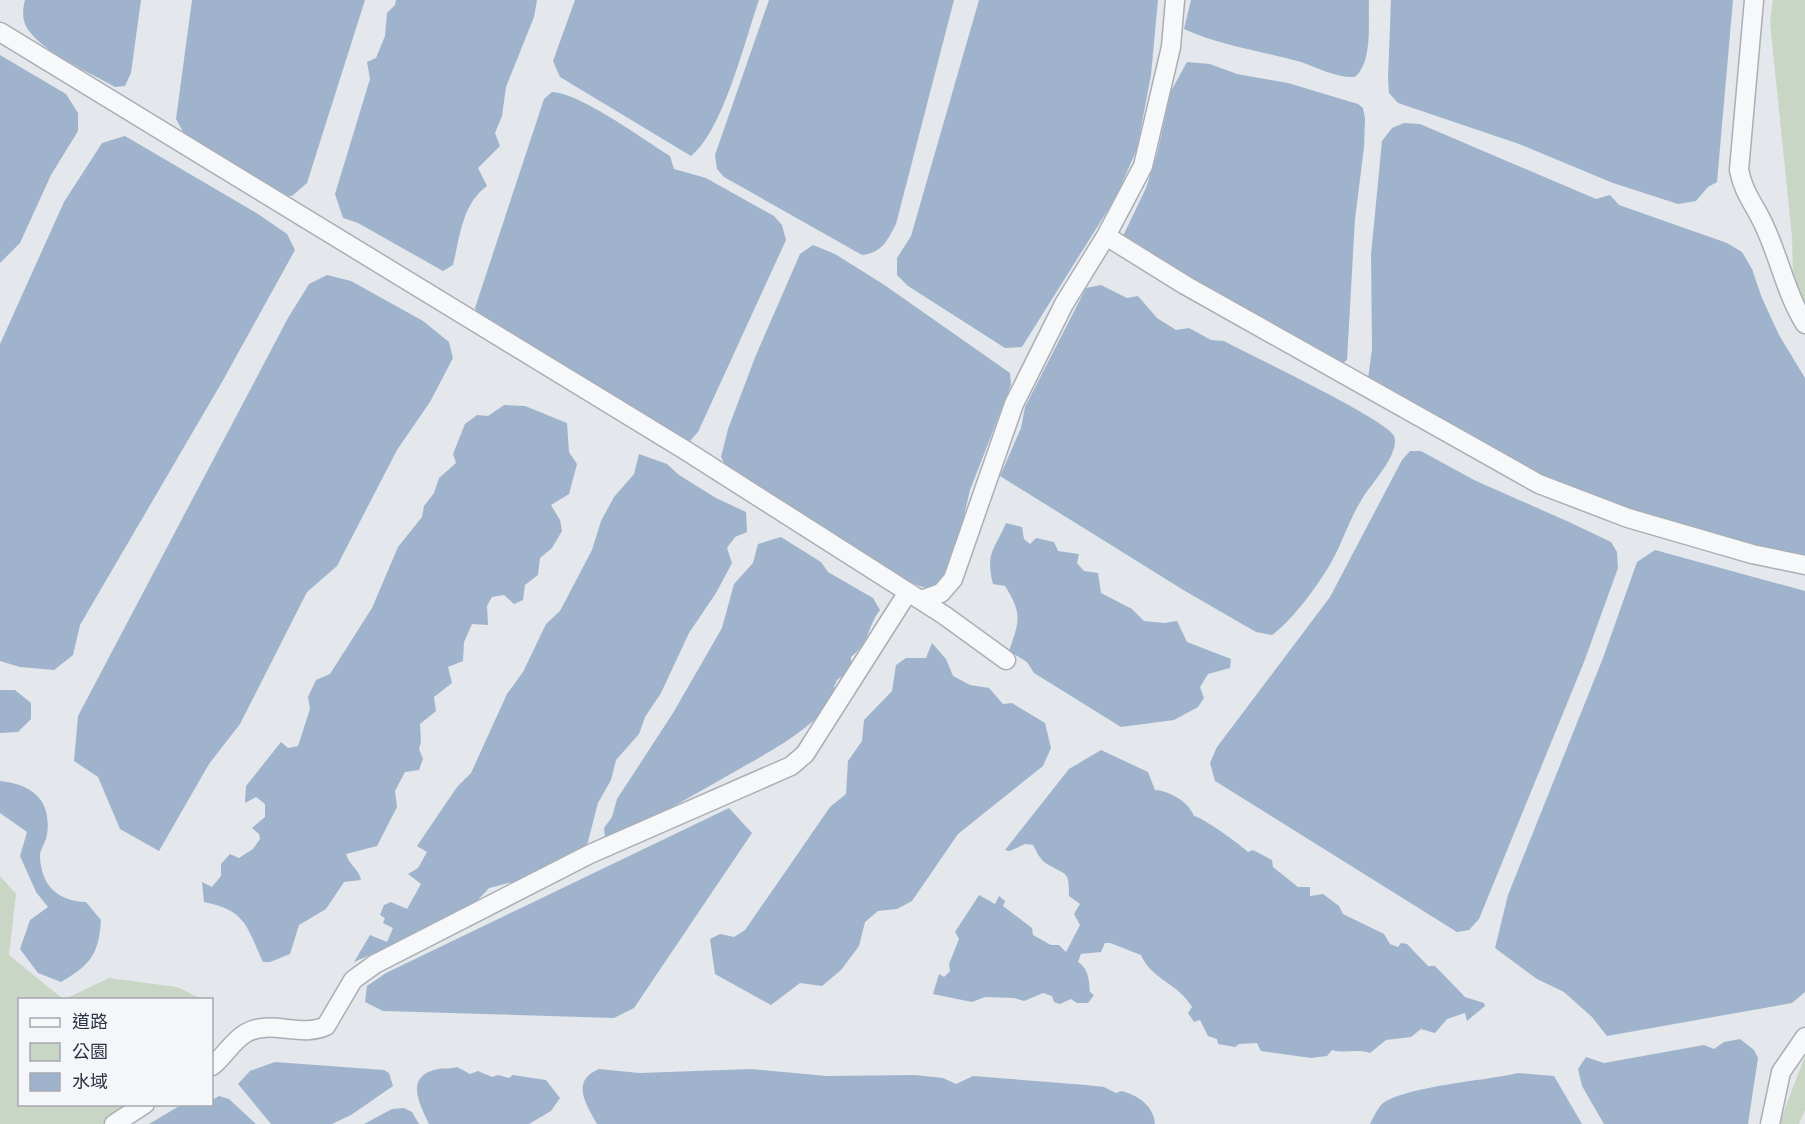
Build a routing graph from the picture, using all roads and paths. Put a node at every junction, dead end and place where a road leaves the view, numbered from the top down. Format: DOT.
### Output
graph roads {
  1 [pos="1175,0"];
  2 [pos="1754,0"];
  3 [pos="0,32"];
  4 [pos="1106,236"];
  5 [pos="1805,324"];
  6 [pos="1805,566"];
  7 [pos="915,596"];
  8 [pos="1006,660"];
  9 [pos="1805,1037"];
  10 [pos="213,1065"];
  11 [pos="142,1106"];
  12 [pos="114,1124"];
  13 [pos="1770,1124"];
  1 -- 4 [label="lane"];
  2 -- 5 [label="lane"];
  3 -- 7 [label="lane"];
  4 -- 6 [label="lane"];
  4 -- 7 [label="lane"];
  7 -- 8 [label="lane"];
  7 -- 10 [label="lane"];
  9 -- 13 [label="lane"];
  11 -- 12 [label="lane"];
}
